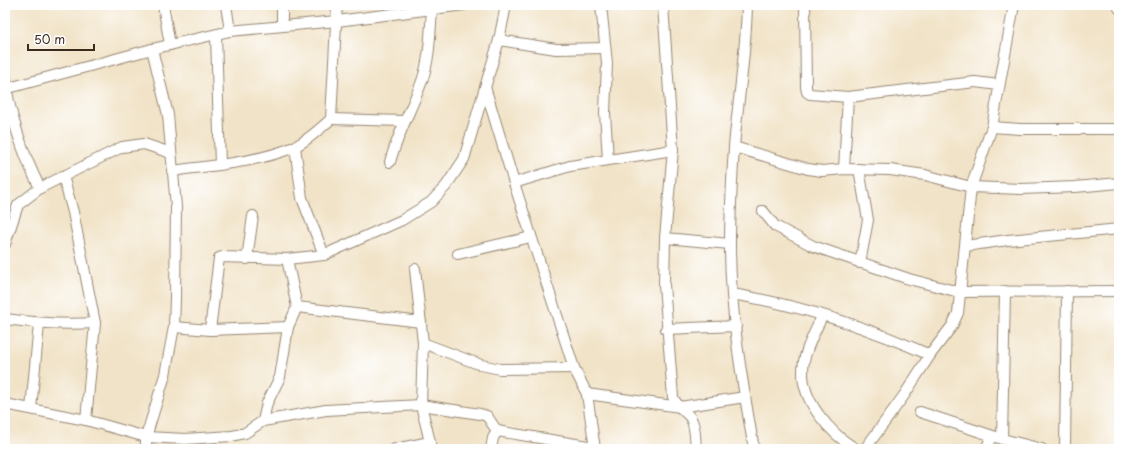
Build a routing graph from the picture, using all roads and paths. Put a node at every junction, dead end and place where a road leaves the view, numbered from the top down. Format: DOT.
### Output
graph roads {
  1 [pos="163,5"];
  2 [pos="226,5"];
  3 [pos="282,5"];
  4 [pos="337,5"];
  5 [pos="464,5"];
  6 [pos="506,5"];
  7 [pos="601,5"];
  8 [pos="663,5"];
  9 [pos="747,5"];
  10 [pos="805,5"];
  11 [pos="1014,5"];
  12 [pos="1119,5"];
  13 [pos="1119,8"];
  14 [pos="432,10"];
  15 [pos="337,21"];
  16 [pos="282,26"];
  17 [pos="230,31"];
  18 [pos="216,35"];
  19 [pos="499,40"];
  20 [pos="170,45"];
  21 [pos="605,48"];
  22 [pos="152,49"];
  23 [pos="5,74"];
  24 [pos="999,85"];
  25 [pos="485,87"];
  26 [pos="5,89"];
  27 [pos="848,97"];
  28 [pos="331,119"];
  29 [pos="404,121"];
  30 [pos="992,127"];
  31 [pos="1119,129"];
  32 [pos="295,147"];
  33 [pos="734,147"];
  34 [pos="674,150"];
  35 [pos="171,152"];
  36 [pos="608,159"];
  37 [pos="390,162"];
  38 [pos="220,165"];
  39 [pos="844,169"];
  40 [pos="859,169"];
  41 [pos="172,171"];
  42 [pos="62,176"];
  43 [pos="514,183"];
  44 [pos="1119,183"];
  45 [pos="971,187"];
  46 [pos="40,188"];
  47 [pos="763,211"];
  48 [pos="253,216"];
  49 [pos="1119,229"];
  50 [pos="531,237"];
  51 [pos="665,238"];
  52 [pos="5,239"];
  53 [pos="730,244"];
  54 [pos="965,246"];
  55 [pos="458,254"];
  56 [pos="324,255"];
  57 [pos="247,259"];
  58 [pos="287,260"];
  59 [pos="860,263"];
  60 [pos="415,269"];
  61 [pos="1004,291"];
  62 [pos="1067,291"];
  63 [pos="1119,291"];
  64 [pos="959,292"];
  65 [pos="732,294"];
  66 [pos="297,307"];
  67 [pos="822,316"];
  68 [pos="5,319"];
  69 [pos="421,322"];
  70 [pos="94,323"];
  71 [pos="38,324"];
  72 [pos="736,326"];
  73 [pos="288,327"];
  74 [pos="174,328"];
  75 [pos="666,329"];
  76 [pos="210,330"];
  77 [pos="423,343"];
  78 [pos="930,355"];
  79 [pos="574,368"];
  80 [pos="587,394"];
  81 [pos="745,397"];
  82 [pos="5,404"];
  83 [pos="421,405"];
  84 [pos="680,407"];
  85 [pos="31,409"];
  86 [pos="920,412"];
  87 [pos="86,420"];
  88 [pos="263,421"];
  89 [pos="497,431"];
  90 [pos="146,437"];
  91 [pos="997,437"];
  92 [pos="430,445"];
  93 [pos="594,448"];
  94 [pos="1037,448"];
  95 [pos="146,449"];
  96 [pos="395,449"];
  97 [pos="491,449"];
  98 [pos="696,449"];
  99 [pos="754,449"];
  100 [pos="856,449"];
  101 [pos="865,449"];
  102 [pos="986,449"];
  103 [pos="1065,449"];
  1 -- 20 [label="street"];
  2 -- 17 [label="street"];
  3 -- 16 [label="street"];
  4 -- 15 [label="street"];
  5 -- 14 [label="street"];
  6 -- 19 [label="street"];
  7 -- 21 [label="street"];
  8 -- 34 [label="street"];
  9 -- 33 [label="street"];
  10 -- 27 [label="street"];
  11 -- 24 [label="street"];
  12 -- 13 [label="street"];
  14 -- 15 [label="street"];
  14 -- 29 [label="street"];
  15 -- 16 [label="street"];
  15 -- 28 [label="street"];
  16 -- 17 [label="street"];
  17 -- 18 [label="street"];
  18 -- 20 [label="street"];
  18 -- 38 [label="street"];
  19 -- 21 [label="street"];
  19 -- 25 [label="street"];
  20 -- 22 [label="street"];
  21 -- 36 [label="street"];
  22 -- 26 [label="street"];
  22 -- 35 [label="street"];
  23 -- 26 [label="street"];
  24 -- 27 [label="street"];
  24 -- 30 [label="street"];
  25 -- 43 [label="street"];
  25 -- 56 [label="street"];
  26 -- 46 [label="street"];
  27 -- 39 [label="street"];
  28 -- 29 [label="street"];
  28 -- 32 [label="street"];
  29 -- 37 [label="street"];
  30 -- 31 [label="street"];
  30 -- 45 [label="street"];
  32 -- 38 [label="street"];
  32 -- 56 [label="street"];
  33 -- 39 [label="street"];
  33 -- 53 [label="street"];
  34 -- 36 [label="street"];
  34 -- 51 [label="street"];
  35 -- 41 [label="street"];
  35 -- 42 [label="street"];
  36 -- 43 [label="street"];
  38 -- 41 [label="street"];
  39 -- 40 [label="street"];
  40 -- 45 [label="street"];
  40 -- 59 [label="street"];
  41 -- 74 [label="street"];
  42 -- 46 [label="street"];
  42 -- 70 [label="street"];
  43 -- 50 [label="street"];
  44 -- 45 [label="street"];
  45 -- 54 [label="street"];
  46 -- 52 [label="street"];
  47 -- 59 [label="street"];
  48 -- 57 [label="street"];
  49 -- 54 [label="street"];
  50 -- 55 [label="street"];
  50 -- 79 [label="street"];
  51 -- 53 [label="street"];
  51 -- 75 [label="street"];
  53 -- 65 [label="street"];
  54 -- 64 [label="street"];
  56 -- 58 [label="street"];
  57 -- 58 [label="street"];
  57 -- 76 [label="street"];
  58 -- 66 [label="street"];
  59 -- 64 [label="street"];
  60 -- 69 [label="street"];
  61 -- 62 [label="street"];
  61 -- 64 [label="street"];
  61 -- 91 [label="street"];
  62 -- 63 [label="street"];
  62 -- 103 [label="street"];
  64 -- 78 [label="street"];
  65 -- 67 [label="street"];
  65 -- 72 [label="street"];
  66 -- 69 [label="street"];
  66 -- 73 [label="street"];
  67 -- 78 [label="street"];
  67 -- 100 [label="street"];
  68 -- 71 [label="street"];
  69 -- 77 [label="street"];
  70 -- 71 [label="street"];
  70 -- 87 [label="street"];
  71 -- 85 [label="street"];
  72 -- 75 [label="street"];
  72 -- 81 [label="street"];
  73 -- 76 [label="street"];
  73 -- 88 [label="street"];
  74 -- 76 [label="street"];
  74 -- 90 [label="street"];
  75 -- 84 [label="street"];
  77 -- 79 [label="street"];
  77 -- 83 [label="street"];
  78 -- 101 [label="street"];
  79 -- 80 [label="street"];
  80 -- 84 [label="street"];
  80 -- 93 [label="street"];
  81 -- 84 [label="street"];
  81 -- 99 [label="street"];
  82 -- 85 [label="street"];
  83 -- 88 [label="street"];
  83 -- 89 [label="street"];
  83 -- 92 [label="street"];
  84 -- 98 [label="street"];
  85 -- 87 [label="street"];
  86 -- 91 [label="street"];
  87 -- 90 [label="street"];
  88 -- 90 [label="street"];
  89 -- 93 [label="street"];
  89 -- 97 [label="street"];
  90 -- 95 [label="street"];
  91 -- 94 [label="street"];
  91 -- 102 [label="street"];
  92 -- 96 [label="street"];
}
